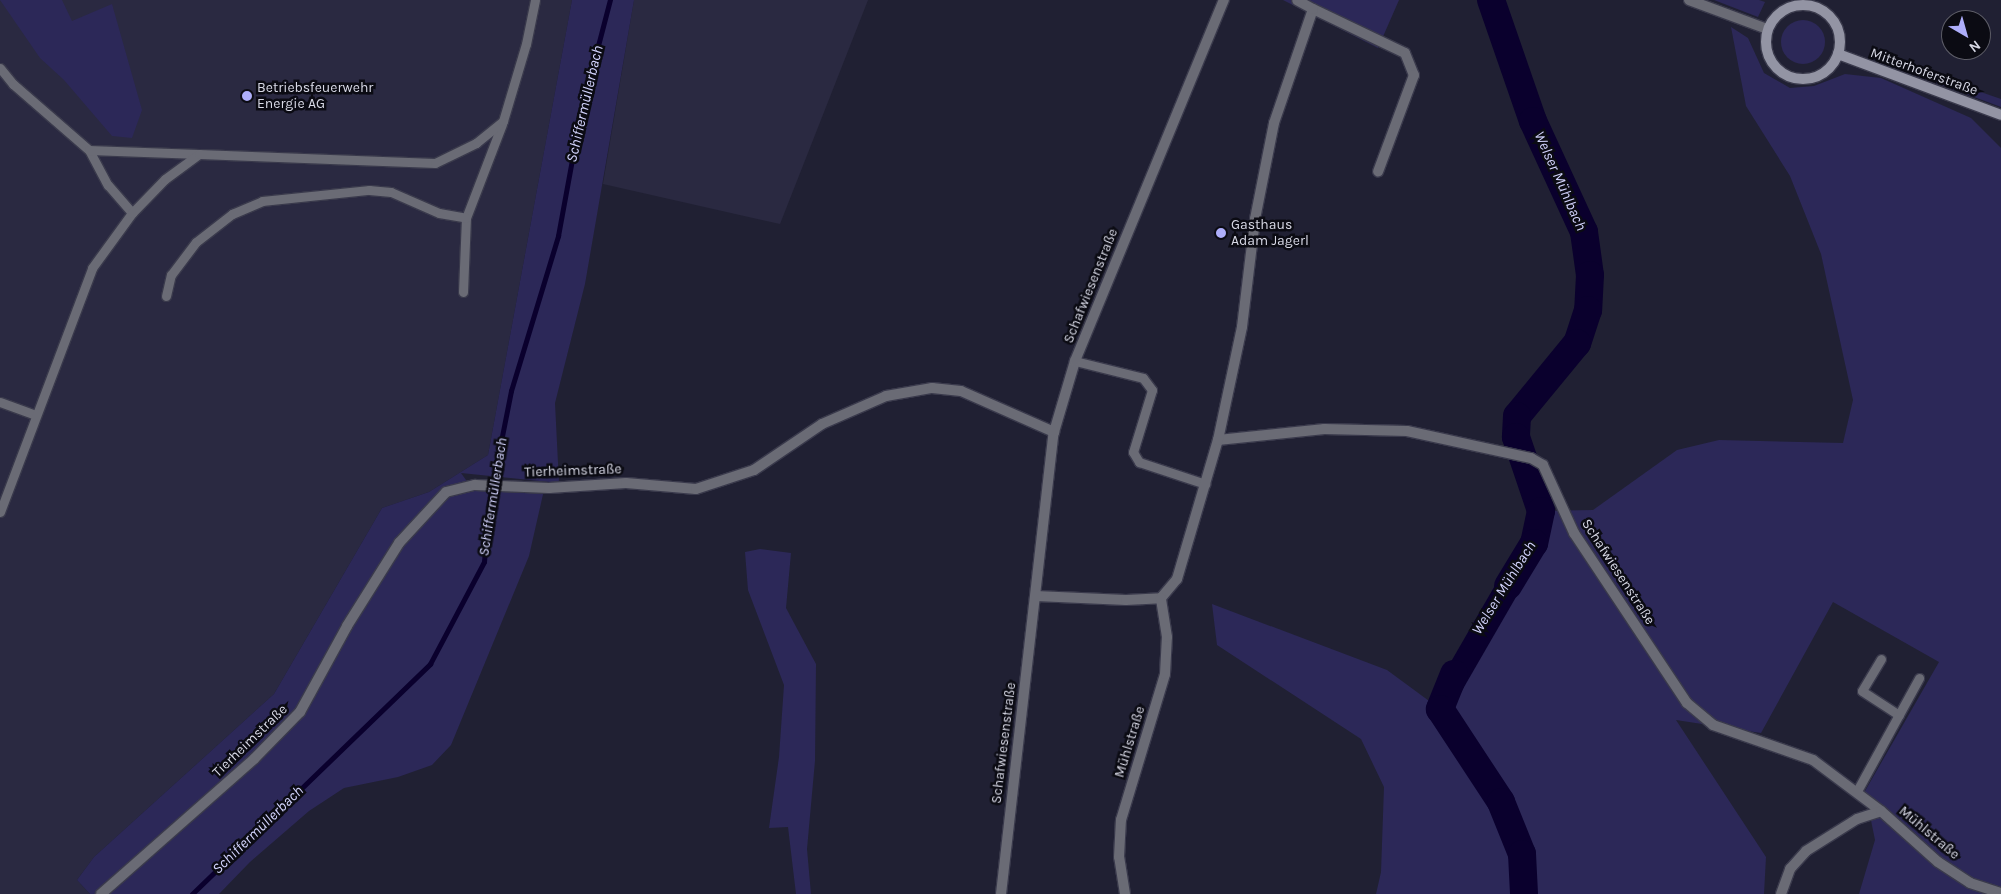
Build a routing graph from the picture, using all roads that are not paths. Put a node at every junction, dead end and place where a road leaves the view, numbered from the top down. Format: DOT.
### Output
graph roads {
  1 [pos="535,0"];
  2 [pos="1224,0"];
  3 [pos="1297,0"];
  4 [pos="1689,0"];
  5 [pos="1815,3"];
  6 [pos="1314,9"];
  7 [pos="1767,30"];
  8 [pos="1838,54"];
  9 [pos="0,68"];
  10 [pos="2001,115"];
  11 [pos="503,121"];
  12 [pos="89,150"];
  13 [pos="198,154"];
  14 [pos="1378,172"];
  15 [pos="132,213"];
  16 [pos="466,218"];
  17 [pos="463,292"];
  18 [pos="166,296"];
  19 [pos="1075,361"];
  20 [pos="0,402"];
  21 [pos="36,415"];
  22 [pos="1054,432"];
  23 [pos="1218,440"];
  24 [pos="1205,484"];
  25 [pos="0,512"];
  26 [pos="1036,596"];
  27 [pos="1160,598"];
  28 [pos="1881,659"];
  29 [pos="1919,678"];
  30 [pos="1899,715"];
  31 [pos="1857,791"];
  32 [pos="1881,811"];
  33 [pos="2001,893"];
  34 [pos="101,894"];
  35 [pos="1000,894"];
  36 [pos="1125,894"];
  37 [pos="1781,894"];
  1 -- 11 [label="lane"];
  2 -- 19 [label="street, Schafwiesenstraße"];
  3 -- 6 [label="street"];
  4 -- 7 [label="street"];
  5 -- 7 [label="main road"];
  5 -- 8 [label="main road"];
  6 -- 14 [label="street"];
  6 -- 23 [label="street"];
  7 -- 8 [label="main road"];
  8 -- 10 [label="main road, Mitterhoferstraße"];
  9 -- 12 [label="lane"];
  11 -- 13 [label="lane"];
  11 -- 16 [label="lane"];
  12 -- 13 [label="lane"];
  12 -- 15 [label="lane"];
  13 -- 15 [label="lane"];
  15 -- 21 [label="lane"];
  16 -- 17 [label="lane"];
  16 -- 18 [label="lane"];
  19 -- 22 [label="street, Schafwiesenstraße"];
  19 -- 24 [label="lane"];
  20 -- 21 [label="lane"];
  21 -- 25 [label="lane"];
  22 -- 26 [label="street, Schafwiesenstraße"];
  22 -- 34 [label="street, Tierheimstraße"];
  23 -- 24 [label="street"];
  23 -- 31 [label="street, Schafwiesenstraße"];
  24 -- 27 [label="street"];
  26 -- 27 [label="street"];
  26 -- 35 [label="street, Schafwiesenstraße"];
  27 -- 36 [label="street, Mühlstraße"];
  28 -- 30 [label="lane"];
  29 -- 30 [label="lane"];
  30 -- 31 [label="lane"];
  31 -- 32 [label="street, Schafwiesenstraße"];
  32 -- 33 [label="street, Mühlstraße"];
  32 -- 37 [label="street, Mühlstraße"];
}
